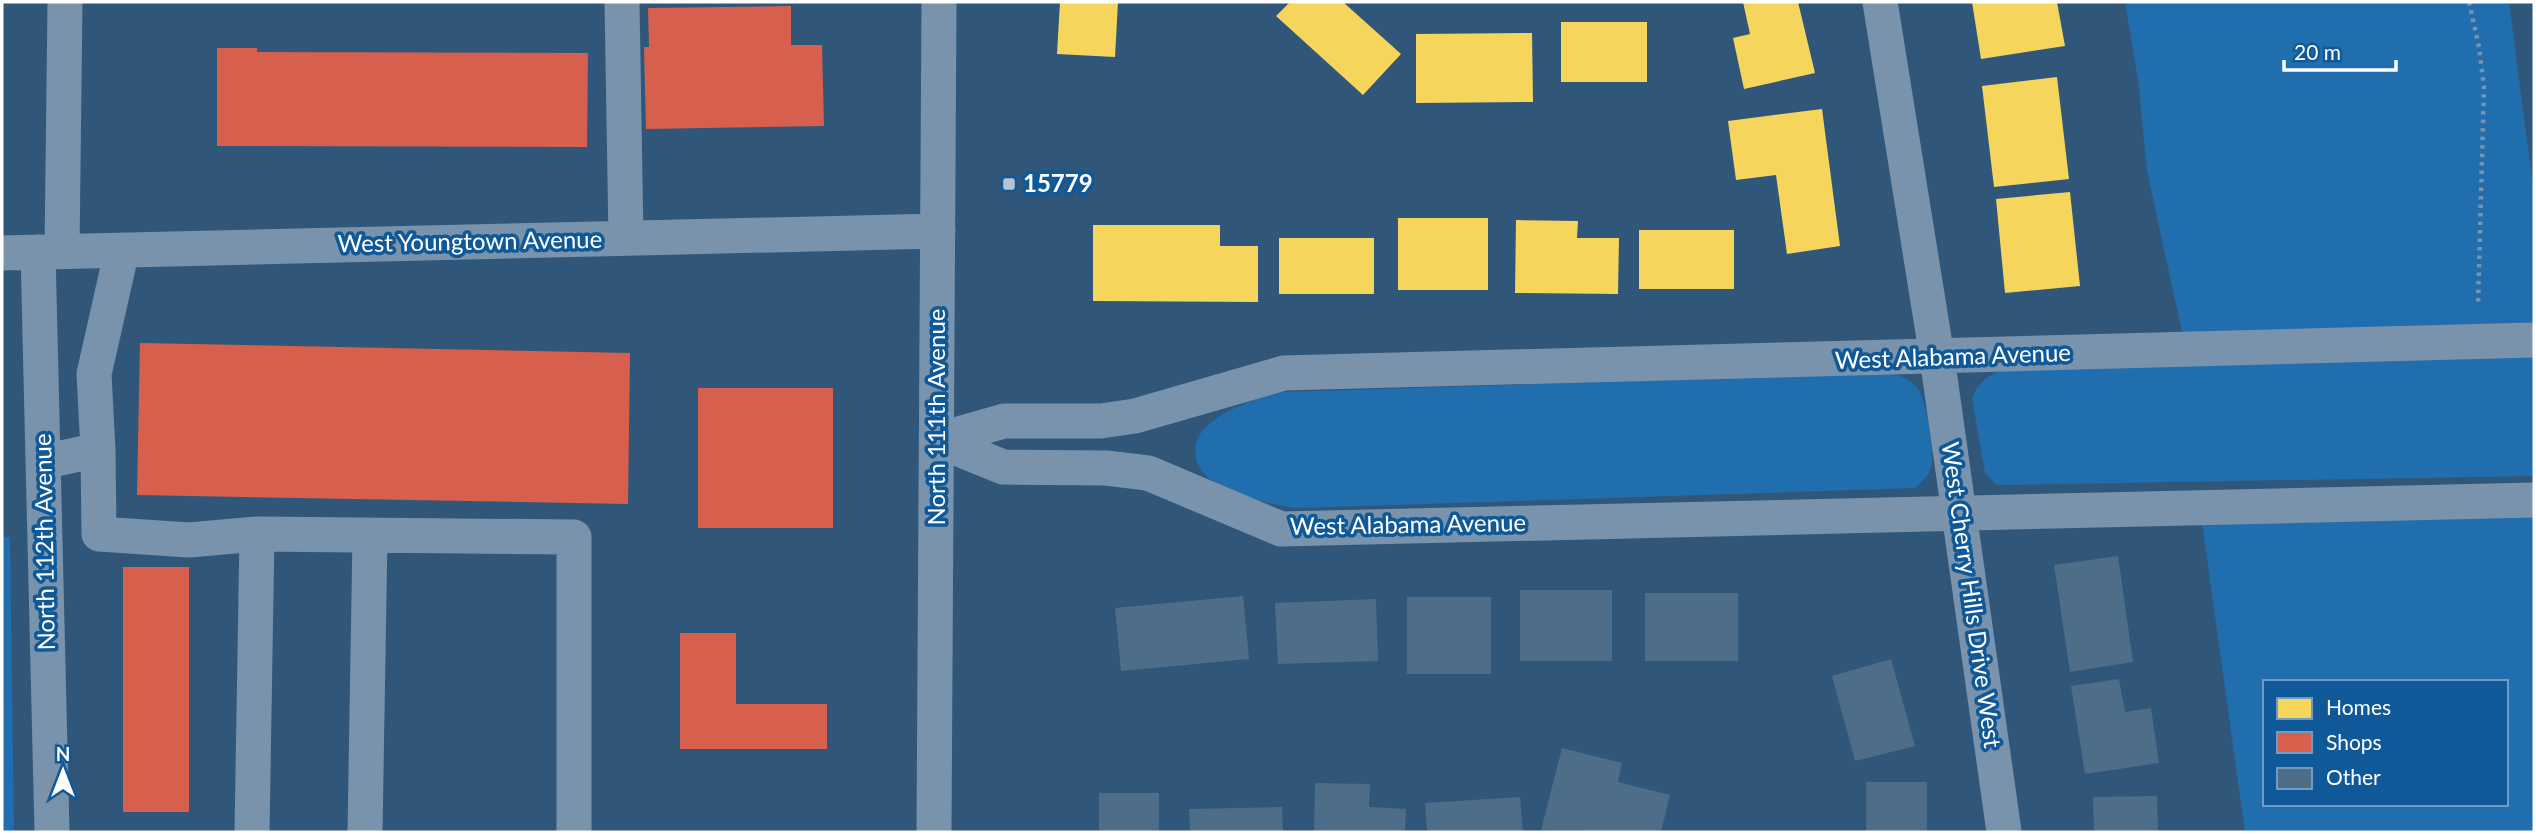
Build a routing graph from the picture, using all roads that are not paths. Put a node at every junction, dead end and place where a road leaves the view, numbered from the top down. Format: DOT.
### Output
graph roads {
  1 [pos="65,2"];
  2 [pos="622,2"];
  3 [pos="939,2"];
  4 [pos="1880,2"];
  5 [pos="938,231"];
  6 [pos="626,238"];
  7 [pos="122,250"];
  8 [pos="50,251"];
  9 [pos="2,253"];
  10 [pos="2534,340"];
  11 [pos="1937,357"];
  12 [pos="937,440"];
  13 [pos="97,450"];
  14 [pos="43,462"];
  15 [pos="2534,500"];
  16 [pos="1959,513"];
  17 [pos="99,534"];
  18 [pos="257,534"];
  19 [pos="370,536"];
  20 [pos="45,542"];
  21 [pos="52,832"];
  22 [pos="252,832"];
  23 [pos="365,832"];
  24 [pos="574,832"];
  25 [pos="934,832"];
  26 [pos="2004,832"];
  1 -- 8 [label="street, North 112th Avenue"];
  2 -- 6 [label="street"];
  3 -- 5 [label="street, North 111th Avenue"];
  4 -- 11 [label="street, West Cherry Hills Drive West"];
  5 -- 6 [label="street, West Youngtown Avenue"];
  5 -- 12 [label="street, North 111th Avenue"];
  6 -- 7 [label="street, West Youngtown Avenue"];
  7 -- 8 [label="street, West Youngtown Avenue"];
  7 -- 13 [label="street"];
  8 -- 9 [label="street, West Youngtown Avenue"];
  8 -- 14 [label="street, North 112th Avenue"];
  10 -- 11 [label="street, West Alabama Avenue"];
  11 -- 12 [label="street, West Alabama Avenue"];
  11 -- 16 [label="street, West Cherry Hills Drive West"];
  12 -- 16 [label="street, West Alabama Avenue"];
  12 -- 25 [label="street, North 111th Avenue"];
  13 -- 14 [label="street"];
  13 -- 17 [label="street"];
  14 -- 20 [label="street, North 112th Avenue"];
  15 -- 16 [label="street, West Alabama Avenue"];
  16 -- 26 [label="street, West Cherry Hills Drive West"];
  17 -- 18 [label="street"];
  17 -- 20 [label="street"];
  18 -- 19 [label="street"];
  18 -- 22 [label="street"];
  19 -- 23 [label="street"];
  19 -- 24 [label="street"];
  20 -- 21 [label="street, North 112th Avenue"];
}
